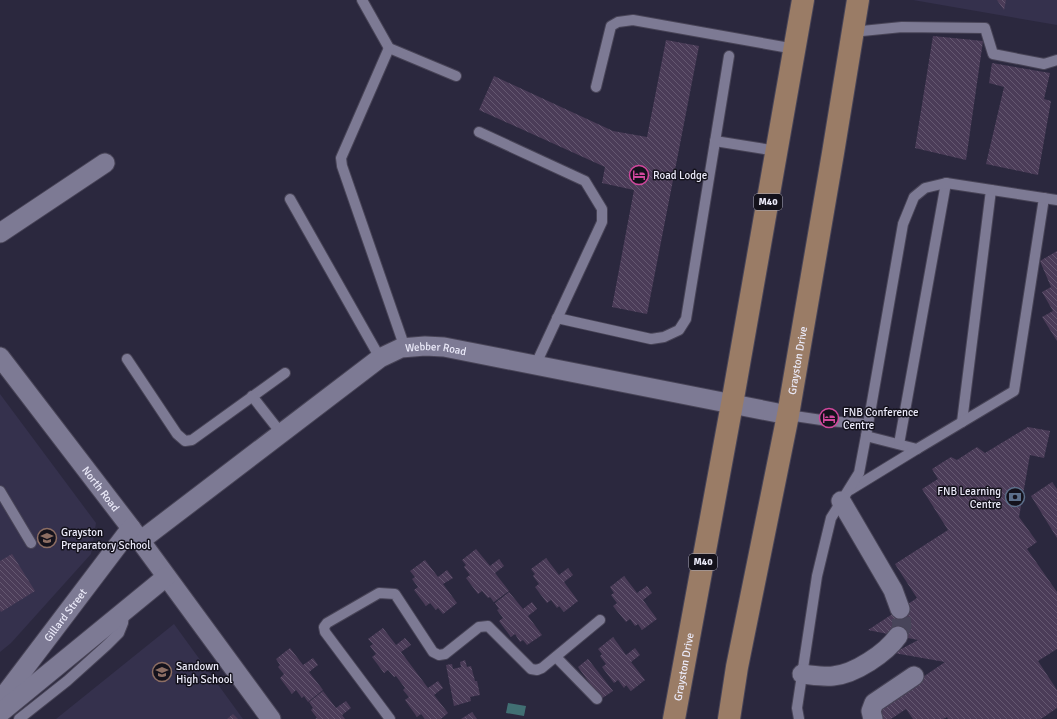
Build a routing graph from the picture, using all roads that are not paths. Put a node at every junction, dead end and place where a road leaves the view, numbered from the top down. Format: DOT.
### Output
graph roads {
  1 [pos="362,0"];
  2 [pos="803,0"];
  3 [pos="858,0"];
  4 [pos="852,32"];
  5 [pos="389,48"];
  6 [pos="795,49"];
  7 [pos="729,56"];
  8 [pos="1057,60"];
  9 [pos="456,76"];
  10 [pos="596,87"];
  11 [pos="479,132"];
  12 [pos="715,141"];
  13 [pos="777,151"];
  14 [pos="105,164"];
  15 [pos="946,183"];
  16 [pos="991,190"];
  17 [pos="1044,198"];
  18 [pos="290,199"];
  19 [pos="1057,200"];
  20 [pos="0,232"];
  21 [pos="557,318"];
  22 [pos="405,348"];
  23 [pos="380,358"];
  24 [pos="127,360"];
  25 [pos="2,365"];
  26 [pos="535,366"];
  27 [pos="285,373"];
  28 [pos="252,396"];
  29 [pos="732,404"];
  30 [pos="788,415"];
  31 [pos="962,422"];
  32 [pos="868,424"];
  33 [pos="281,433"];
  34 [pos="866,436"];
  35 [pos="899,444"];
  36 [pos="917,449"];
  37 [pos="0,491"];
  38 [pos="845,496"];
  39 [pos="136,535"];
  40 [pos="31,543"];
  41 [pos="166,577"];
  42 [pos="900,609"];
  43 [pos="125,612"];
  44 [pos="600,620"];
  45 [pos="898,636"];
  46 [pos="556,657"];
  47 [pos="22,672"];
  48 [pos="802,674"];
  49 [pos="914,676"];
  50 [pos="0,688"];
  51 [pos="597,699"];
  52 [pos="0,701"];
  53 [pos="0,712"];
  54 [pos="19,719"];
  55 [pos="271,719"];
  56 [pos="390,719"];
  57 [pos="674,719"];
  58 [pos="729,719"];
  59 [pos="799,719"];
  60 [pos="873,719"];
  1 -- 5 [label="lane"];
  2 -- 6 [label="main road, Grayston Drive / M40"];
  3 -- 4 [label="main road, Grayston Drive"];
  4 -- 8 [label="lane"];
  4 -- 30 [label="main road, Grayston Drive"];
  5 -- 9 [label="lane"];
  5 -- 22 [label="lane"];
  6 -- 10 [label="lane"];
  6 -- 13 [label="main road, Grayston Drive / M40"];
  7 -- 12 [label="lane"];
  11 -- 21 [label="lane"];
  12 -- 13 [label="lane"];
  12 -- 21 [label="lane"];
  13 -- 29 [label="main road, Grayston Drive / M40"];
  14 -- 20 [label="street"];
  15 -- 16 [label="lane"];
  15 -- 32 [label="lane"];
  15 -- 35 [label="lane"];
  16 -- 17 [label="lane"];
  16 -- 31 [label="lane"];
  17 -- 19 [label="lane"];
  17 -- 31 [label="lane"];
  18 -- 23 [label="lane"];
  21 -- 26 [label="lane"];
  22 -- 23 [label="street, Webber Road"];
  22 -- 26 [label="street, Webber Road"];
  23 -- 33 [label="street, Webber Road"];
  24 -- 28 [label="lane"];
  25 -- 39 [label="street, North Road"];
  26 -- 29 [label="street, Webber Road"];
  27 -- 28 [label="lane"];
  28 -- 33 [label="lane"];
  29 -- 30 [label="street, Webber Road"];
  29 -- 57 [label="main road, Grayston Drive / M40"];
  30 -- 32 [label="lane"];
  30 -- 58 [label="main road, Grayston Drive"];
  31 -- 36 [label="lane"];
  32 -- 34 [label="lane"];
  33 -- 39 [label="street, Webber Road"];
  34 -- 35 [label="lane"];
  34 -- 38 [label="lane"];
  35 -- 36 [label="lane"];
  36 -- 38 [label="lane"];
  37 -- 40 [label="lane"];
  38 -- 42 [label="street"];
  38 -- 48 [label="lane"];
  39 -- 41 [label="street, North Road"];
  39 -- 47 [label="street, Gillard Street"];
  41 -- 43 [label="street"];
  41 -- 55 [label="street, North Road"];
  43 -- 53 [label="street"];
  43 -- 54 [label="lane"];
  44 -- 46 [label="lane"];
  45 -- 48 [label="street"];
  46 -- 51 [label="lane"];
  46 -- 56 [label="lane"];
  47 -- 50 [label="lane"];
  47 -- 52 [label="street, Gillard Street"];
  48 -- 59 [label="lane"];
  49 -- 60 [label="street"];
}
